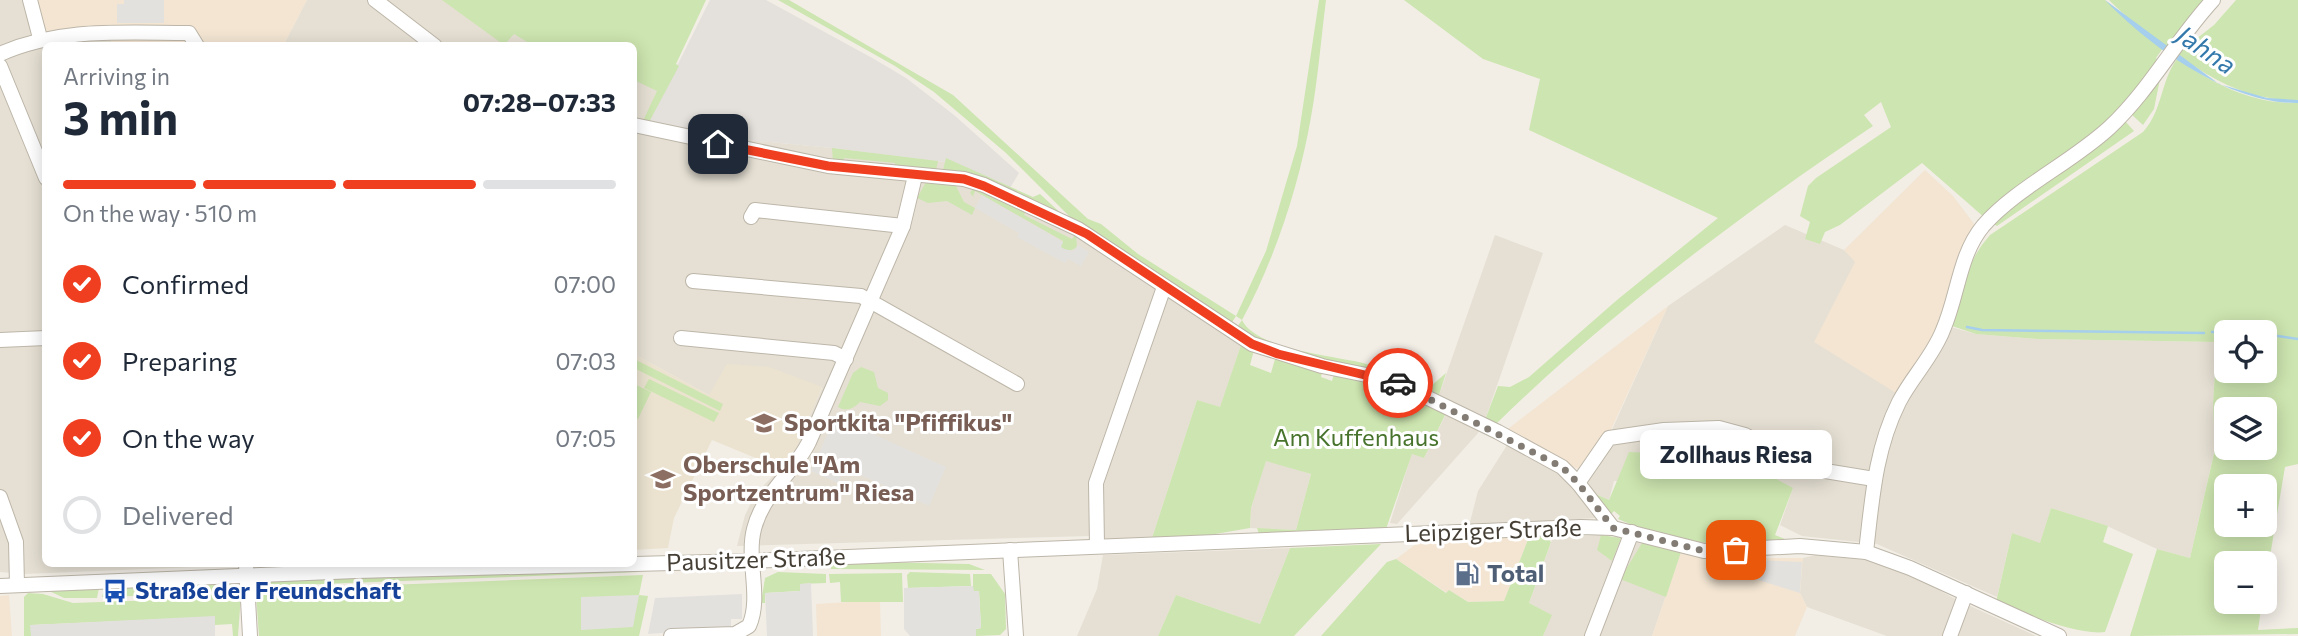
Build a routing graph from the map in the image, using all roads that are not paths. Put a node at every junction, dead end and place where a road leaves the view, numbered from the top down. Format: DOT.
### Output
graph roads {
  1 [pos="30,0"];
  2 [pos="375,0"];
  3 [pos="2213,0"];
  4 [pos="123,37"];
  5 [pos="40,38"];
  6 [pos="196,42"];
  7 [pos="428,42"];
  8 [pos="0,54"];
  9 [pos="0,66"];
  10 [pos="637,126"];
  11 [pos="42,168"];
  12 [pos="915,176"];
  13 [pos="751,217"];
  14 [pos="903,226"];
  15 [pos="694,281"];
  16 [pos="1164,287"];
  17 [pos="871,303"];
  18 [pos="42,338"];
  19 [pos="681,338"];
  20 [pos="0,340"];
  21 [pos="846,359"];
  22 [pos="1017,384"];
  23 [pos="1874,479"];
  24 [pos="1578,483"];
  25 [pos="0,497"];
  26 [pos="1613,528"];
  27 [pos="1632,532"];
  28 [pos="1176,544"];
  29 [pos="1097,545"];
  30 [pos="1010,550"];
  31 [pos="1866,552"];
  32 [pos="750,561"];
  33 [pos="637,563"];
  34 [pos="357,567"];
  35 [pos="246,570"];
  36 [pos="17,585"];
  37 [pos="0,586"];
  38 [pos="1966,593"];
  39 [pos="250,636"];
  40 [pos="671,636"];
  41 [pos="1016,636"];
  42 [pos="1592,636"];
  43 [pos="1950,636"];
  44 [pos="2059,636"];
  1 -- 5 [label="street"];
  2 -- 7 [label="street"];
  3 -- 23 [label="street"];
  4 -- 5 [label="street"];
  4 -- 6 [label="street"];
  5 -- 8 [label="street"];
  9 -- 11 [label="street"];
  10 -- 12 [label="street"];
  12 -- 14 [label="street"];
  12 -- 16 [label="street"];
  13 -- 14 [label="street"];
  14 -- 17 [label="street"];
  15 -- 17 [label="street"];
  16 -- 24 [label="street"];
  16 -- 29 [label="street"];
  17 -- 21 [label="street"];
  17 -- 22 [label="street"];
  18 -- 20 [label="street"];
  19 -- 21 [label="street"];
  21 -- 32 [label="street"];
  23 -- 24 [label="street"];
  23 -- 31 [label="street"];
  24 -- 26 [label="street"];
  25 -- 36 [label="street"];
  26 -- 27 [label="street, Leipziger Straße"];
  26 -- 28 [label="street, Leipziger Straße"];
  27 -- 31 [label="street, Leipziger Straße"];
  27 -- 42 [label="street"];
  28 -- 29 [label="street, Pausitzer Straße"];
  29 -- 30 [label="street, Pausitzer Straße"];
  30 -- 32 [label="street, Pausitzer Straße"];
  30 -- 41 [label="street"];
  31 -- 38 [label="street, Leipziger Straße"];
  32 -- 33 [label="street, Pausitzer Straße"];
  32 -- 40 [label="street"];
  34 -- 35 [label="street, Pausitzer Straße"];
  35 -- 36 [label="street, Pausitzer Straße"];
  35 -- 39 [label="street"];
  36 -- 37 [label="street, Pausitzer Straße"];
  38 -- 43 [label="street"];
  38 -- 44 [label="street, Leipziger Straße"];
}
